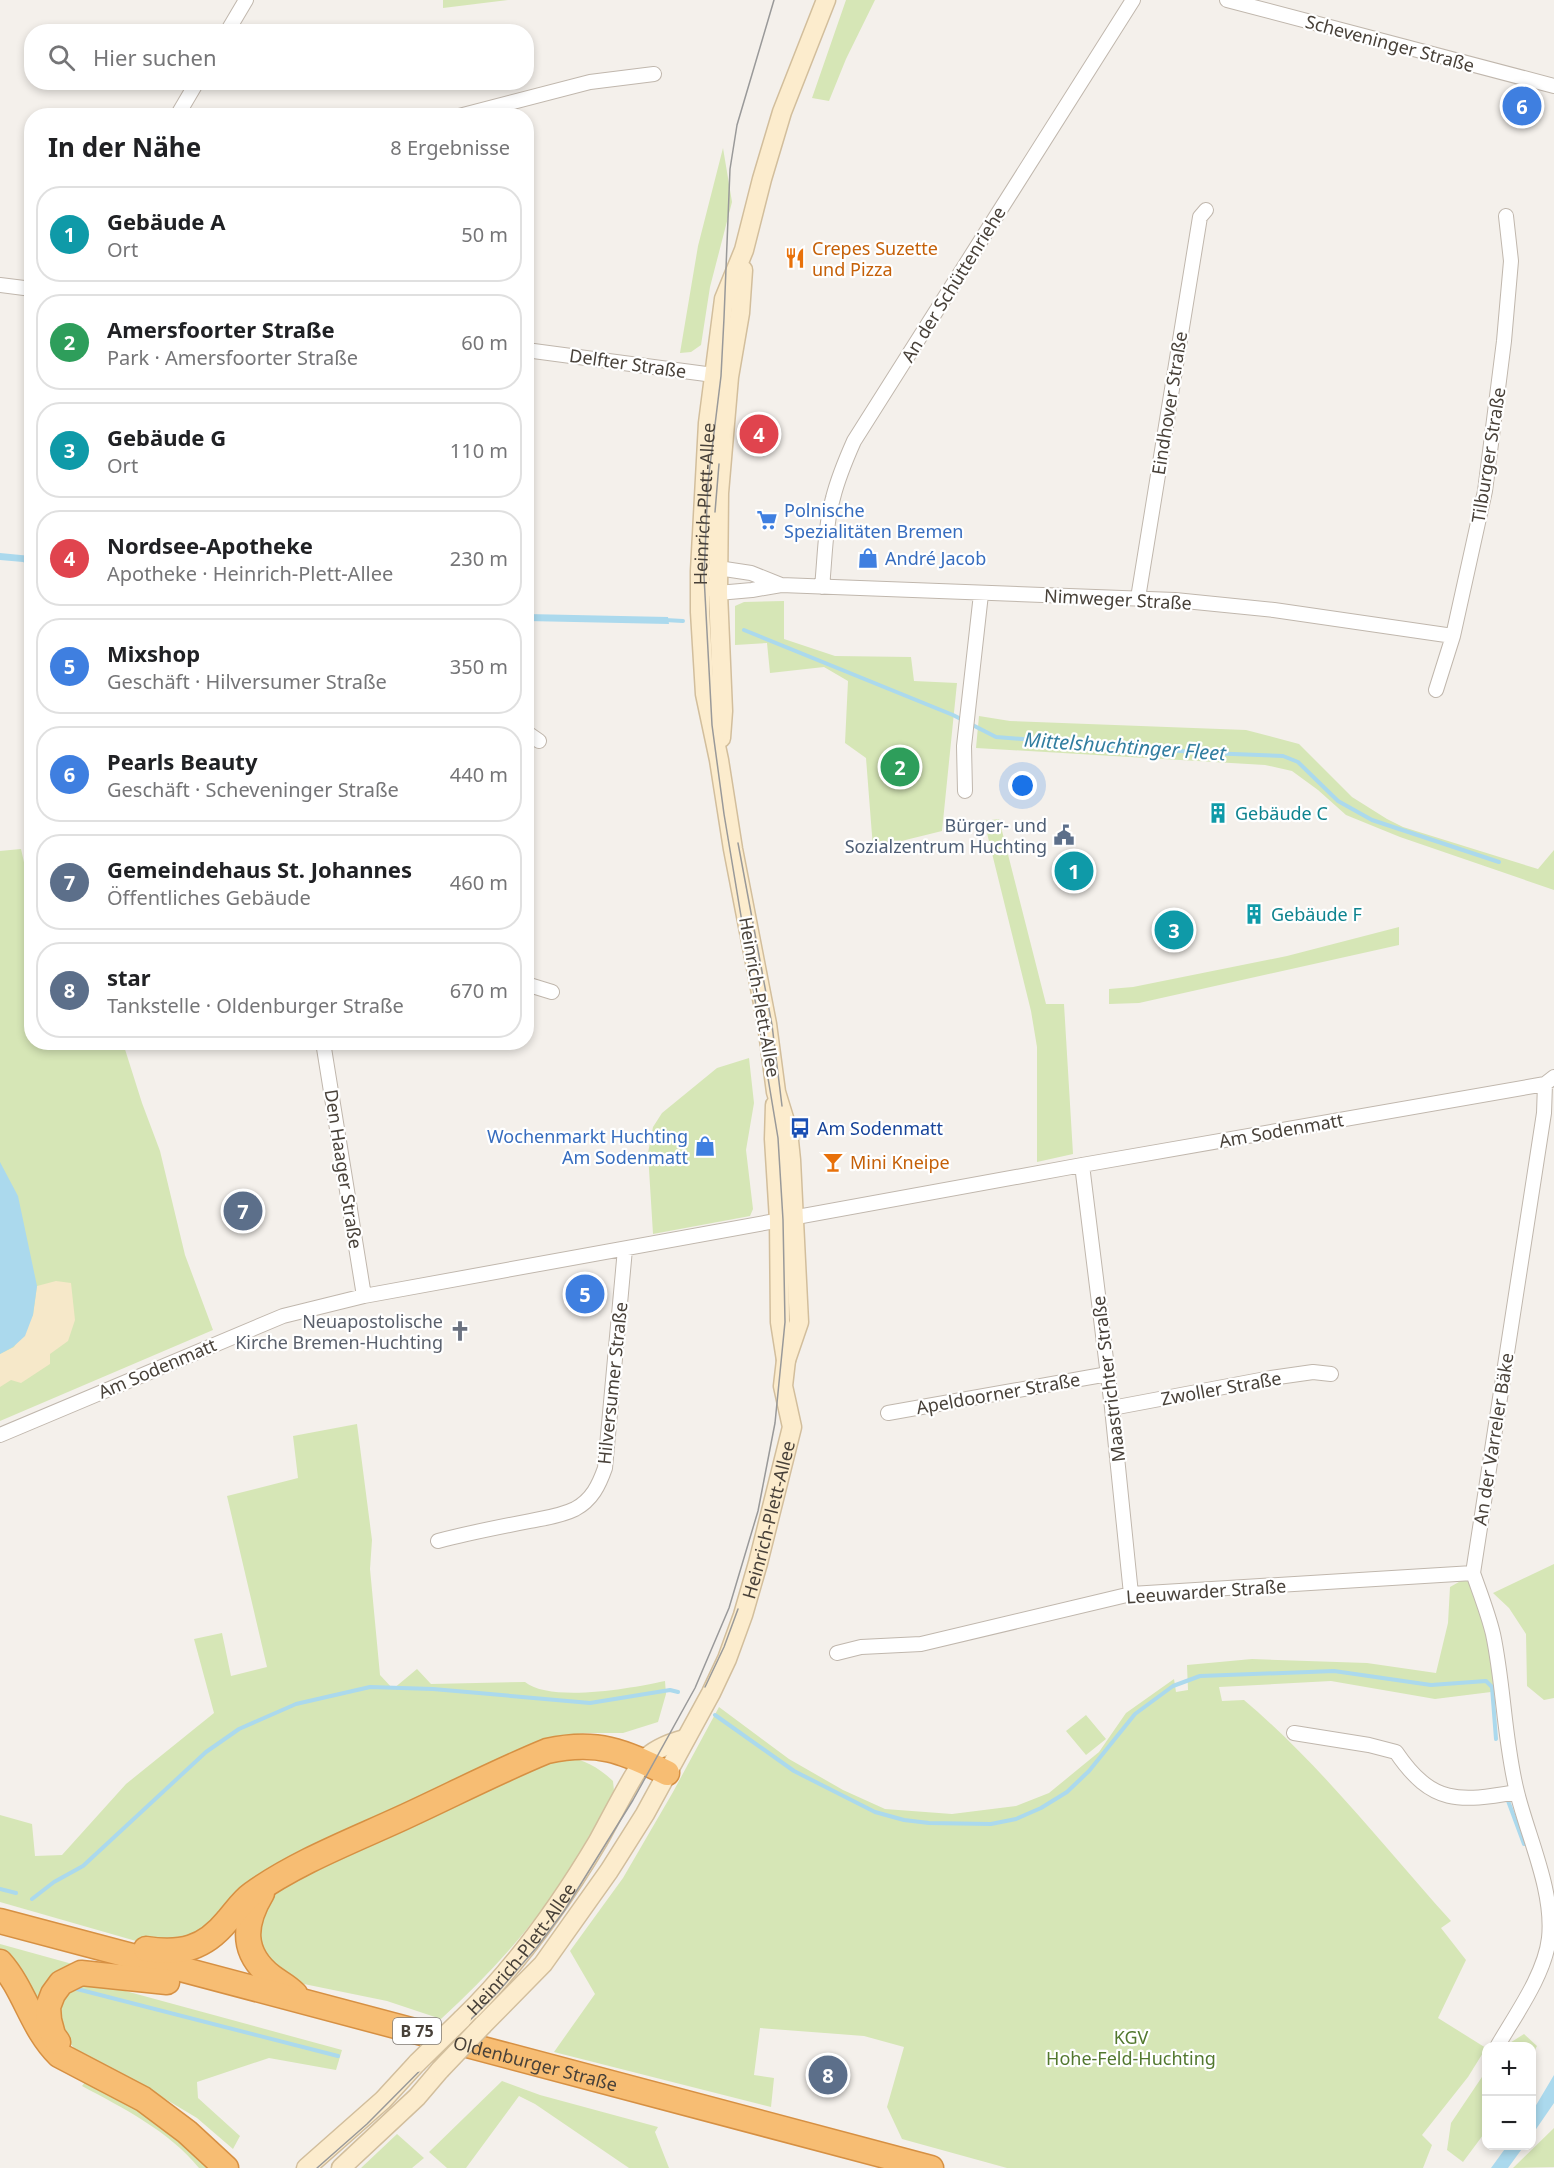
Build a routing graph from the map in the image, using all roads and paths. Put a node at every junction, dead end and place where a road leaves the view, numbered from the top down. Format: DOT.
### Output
graph roads {
  1 [pos="246,0"];
  2 [pos="826,0"];
  3 [pos="1133,0"];
  4 [pos="1227,0"];
  5 [pos="232,24"];
  6 [pos="654,74"];
  7 [pos="1554,86"];
  8 [pos="192,90"];
  9 [pos="182,108"];
  10 [pos="490,108"];
  11 [pos="1206,210"];
  12 [pos="1506,216"];
  13 [pos="0,285"];
  14 [pos="24,288"];
  15 [pos="534,351"];
  16 [pos="722,376"];
  17 [pos="718,568"];
  18 [pos="700,578"];
  19 [pos="781,585"];
  20 [pos="822,586"];
  21 [pos="718,593"];
  22 [pos="981,594"];
  23 [pos="1138,598"];
  24 [pos="1453,636"];
  25 [pos="1436,690"];
  26 [pos="534,738"];
  27 [pos="539,741"];
  28 [pos="719,760"];
  29 [pos="965,791"];
  30 [pos="534,986"];
  31 [pos="552,992"];
  32 [pos="324,1050"];
  33 [pos="1549,1080"];
  34 [pos="1082,1165"];
  35 [pos="787,1219"];
  36 [pos="625,1249"];
  37 [pos="364,1296"];
  38 [pos="1108,1374"];
  39 [pos="1330,1374"];
  40 [pos="1112,1408"];
  41 [pos="888,1413"];
  42 [pos="0,1435"];
  43 [pos="438,1541"];
  44 [pos="1473,1573"];
  45 [pos="1131,1594"];
  46 [pos="837,1653"];
  47 [pos="1294,1733"];
  48 [pos="685,1740"];
  49 [pos="643,1761"];
  50 [pos="667,1773"];
  51 [pos="1517,1792"];
  52 [pos="268,1883"];
  53 [pos="0,1921"];
  54 [pos="0,1938"];
  55 [pos="87,1944"];
  56 [pos="0,1962"];
  57 [pos="167,1982"];
  58 [pos="300,2000"];
  59 [pos="1500,2042"];
  60 [pos="68,2060"];
  61 [pos="226,2168"];
  62 [pos="306,2168"];
  63 [pos="341,2168"];
  64 [pos="874,2168"];
  65 [pos="931,2168"];
  1 -- 5 [label="street"];
  2 -- 16 [label="main road, Heinrich-Plett-Allee"];
  3 -- 20 [label="street, An der Schüttenriehe"];
  4 -- 7 [label="street, Scheveninger Straße"];
  6 -- 10 [label="street"];
  8 -- 9 [label="street"];
  11 -- 23 [label="street, Eindhover Straße"];
  12 -- 24 [label="street, Tilburger Straße"];
  13 -- 14 [label="street"];
  15 -- 16 [label="street, Delfter Straße"];
  16 -- 17 [label="main road, Heinrich-Plett-Allee"];
  16 -- 18 [label="main road, Heinrich-Plett-Allee"];
  17 -- 18 [label="street"];
  17 -- 19 [label="street, Nimweger Straße"];
  17 -- 21 [label="main road, Heinrich-Plett-Allee"];
  18 -- 21 [label="street"];
  18 -- 28 [label="main road, Heinrich-Plett-Allee"];
  19 -- 20 [label="street, Nimweger Straße"];
  19 -- 21 [label="street, Nimweger Straße"];
  20 -- 22 [label="street, Nimweger Straße"];
  21 -- 28 [label="main road, Heinrich-Plett-Allee"];
  22 -- 23 [label="street, Nimweger Straße"];
  22 -- 29 [label="street"];
  23 -- 24 [label="street, Nimweger Straße"];
  24 -- 25 [label="street, Tilburger Straße"];
  26 -- 27 [label="street"];
  28 -- 35 [label="main road, Heinrich-Plett-Allee"];
  30 -- 31 [label="street"];
  32 -- 37 [label="street, Den Haager Straße"];
  33 -- 34 [label="street, Am Sodenmatt"];
  33 -- 44 [label="street, An der Varreler Bäke"];
  34 -- 35 [label="street, Am Sodenmatt"];
  34 -- 38 [label="street, Maastrichter Straße"];
  35 -- 36 [label="street, Am Sodenmatt"];
  35 -- 48 [label="main road, Heinrich-Plett-Allee"];
  36 -- 37 [label="street, Am Sodenmatt"];
  36 -- 43 [label="street, Hilversumer Straße"];
  37 -- 42 [label="street, Am Sodenmatt"];
  38 -- 40 [label="street, Maastrichter Straße"];
  38 -- 41 [label="street, Apeldoorner Straße"];
  39 -- 40 [label="street, Zwoller Straße"];
  40 -- 45 [label="street, Maastrichter Straße"];
  44 -- 45 [label="street, Leeuwarder Straße"];
  44 -- 51 [label="street, An der Varreler Bäke"];
  45 -- 46 [label="street, Leeuwarder Straße"];
  47 -- 51 [label="street"];
  48 -- 49 [label="main road, Heinrich-Plett-Allee"];
  48 -- 50 [label="main road, Heinrich-Plett-Allee"];
  49 -- 50 [label="highway"];
  49 -- 52 [label="highway"];
  49 -- 62 [label="main road, Heinrich-Plett-Allee, bridge"];
  50 -- 63 [label="main road, Heinrich-Plett-Allee, bridge"];
  51 -- 59 [label="street, An der Varreler Bäke"];
  52 -- 55 [label="highway"];
  52 -- 58 [label="highway"];
  53 -- 55 [label="highway, Oldenburger Straße / B 75"];
  54 -- 57 [label="highway, Oldenburger Straße / B 75"];
  55 -- 58 [label="highway, Oldenburger Straße / B 75"];
  56 -- 60 [label="highway"];
  57 -- 60 [label="highway"];
  57 -- 64 [label="highway, Oldenburger Straße / B 75"];
  58 -- 65 [label="highway, Oldenburger Straße / B 75"];
  60 -- 61 [label="highway"];
}
